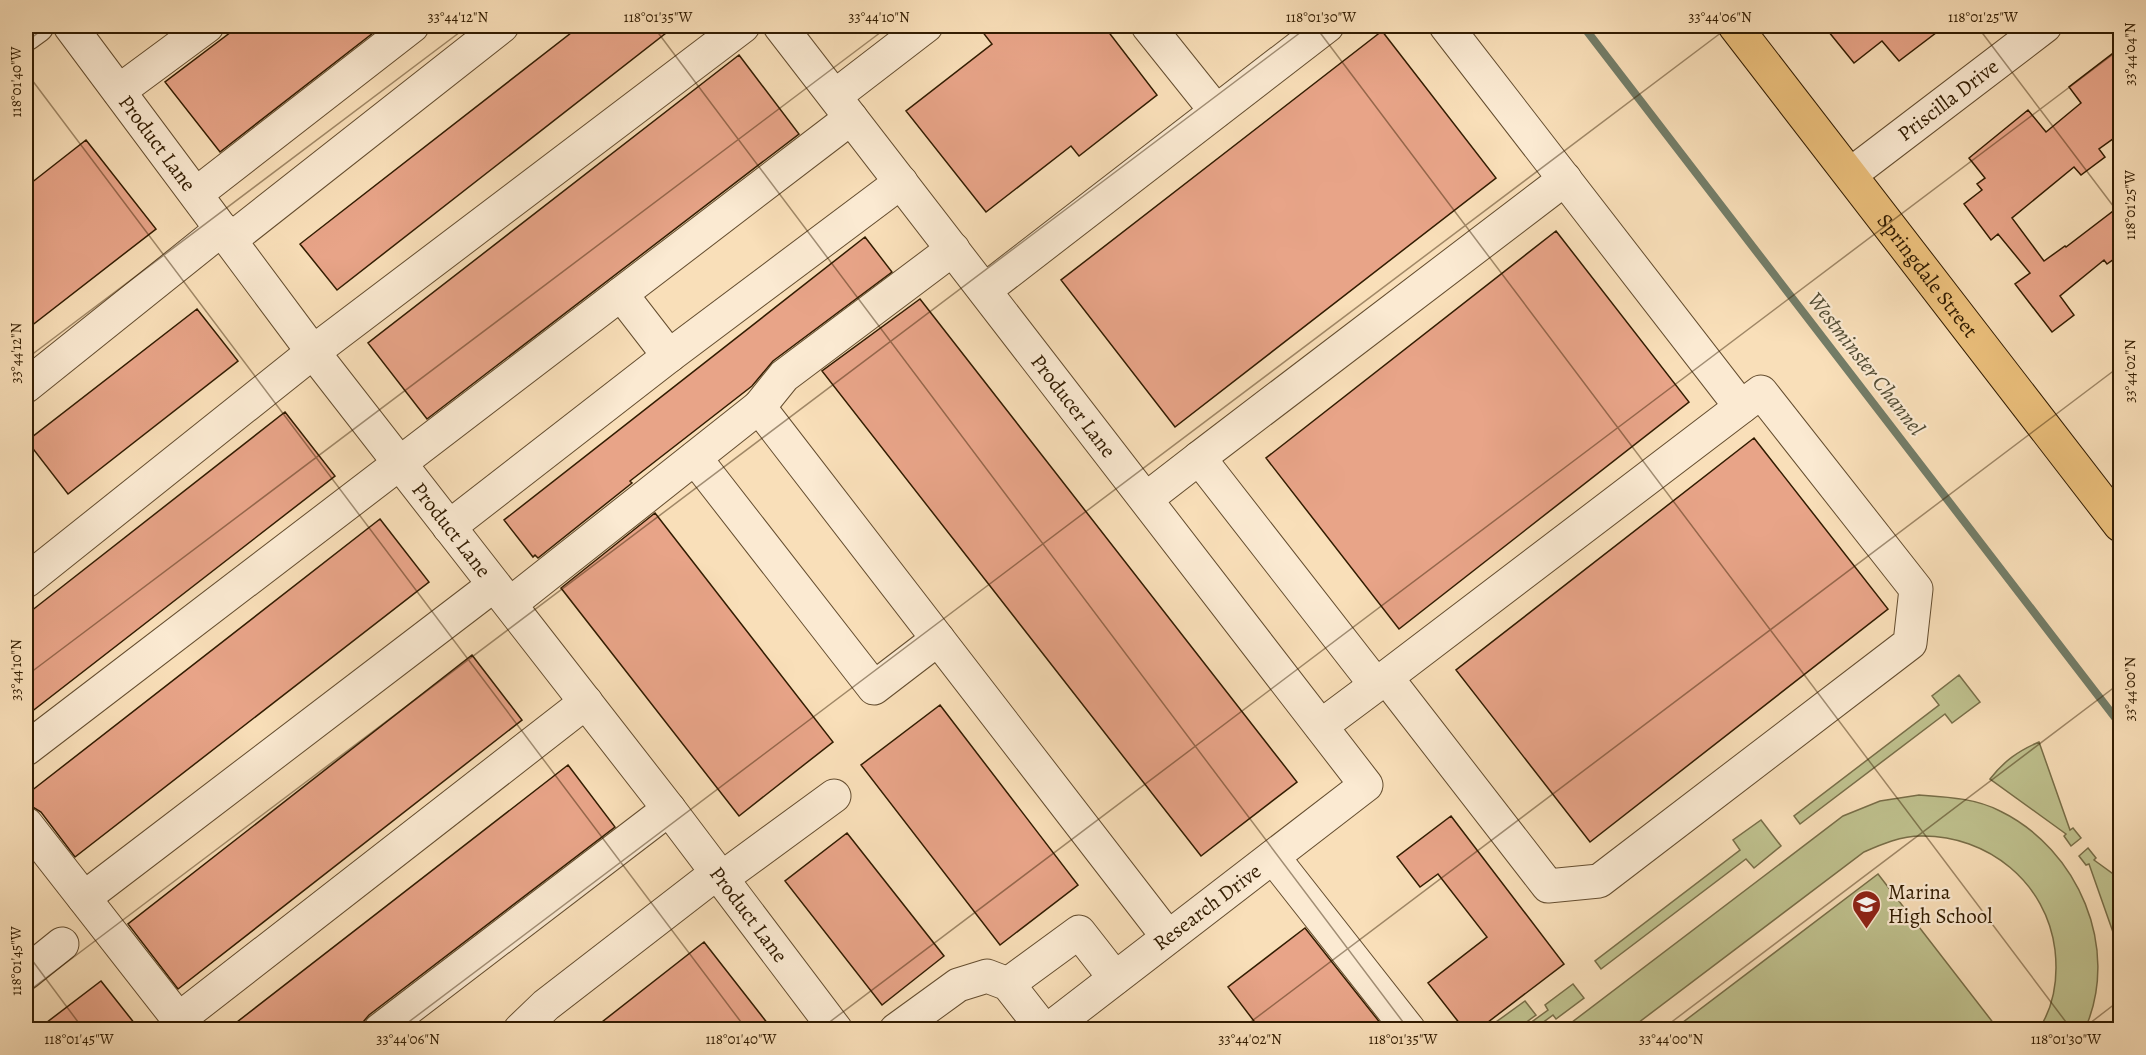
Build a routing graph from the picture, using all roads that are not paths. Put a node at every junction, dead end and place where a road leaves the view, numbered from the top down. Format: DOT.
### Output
graph roads {
  1 [pos="37,26"];
  2 [pos="70,26"];
  3 [pos="207,26"];
  4 [pos="412,26"];
  5 [pos="502,26"];
  6 [pos="743,26"];
  7 [pos="780,26"];
  8 [pos="926,26"];
  9 [pos="1148,26"];
  10 [pos="1327,26"];
  11 [pos="1446,26"];
  12 [pos="1735,26"];
  13 [pos="2045,26"];
  14 [pos="26,34"];
  15 [pos="119,92"];
  16 [pos="843,107"];
  17 [pos="1216,111"];
  18 [pos="1851,174"];
  19 [pos="1565,179"];
  20 [pos="901,182"];
  21 [pos="196,194"];
  22 [pos="226,234"];
  23 [pos="953,249"];
  24 [pos="985,291"];
  25 [pos="621,294"];
  26 [pos="313,352"];
  27 [pos="669,356"];
  28 [pos="26,386"];
  29 [pos="759,407"];
  30 [pos="1741,407"];
  31 [pos="695,458"];
  32 [pos="1199,458"];
  33 [pos="400,463"];
  34 [pos="1146,499"];
  35 [pos="2121,525"];
  36 [pos="449,527"];
  37 [pos="26,580"];
  38 [pos="502,594"];
  39 [pos="938,639"];
  40 [pos="1381,681"];
  41 [pos="586,702"];
  42 [pos="1321,726"];
  43 [pos="26,749"];
  44 [pos="1366,785"];
  45 [pos="834,796"];
  46 [pos="669,808"];
  47 [pos="26,824"];
  48 [pos="1273,857"];
  49 [pos="720,875"];
  50 [pos="84,898"];
  51 [pos="1168,937"];
  52 [pos="62,944"];
  53 [pos="26,973"];
  54 [pos="1115,978"];
  55 [pos="1008,984"];
  56 [pos="183,1024"];
  57 [pos="380,1029"];
  58 [pos="519,1029"];
  59 [pos="836,1029"];
  60 [pos="896,1029"];
  61 [pos="1046,1029"];
  62 [pos="1409,1029"];
  1 -- 14 [label="street"];
  2 -- 15 [label="street, Product Lane"];
  3 -- 15 [label="street"];
  4 -- 21 [label="street"];
  5 -- 22 [label="street"];
  6 -- 26 [label="street"];
  7 -- 16 [label="street, Producer Lane"];
  8 -- 16 [label="street"];
  9 -- 17 [label="street"];
  10 -- 17 [label="street"];
  11 -- 19 [label="street"];
  12 -- 18 [label="main road, Springdale Street"];
  13 -- 18 [label="street, Priscilla Drive"];
  15 -- 21 [label="street, Product Lane"];
  16 -- 20 [label="street, Producer Lane"];
  16 -- 25 [label="street"];
  17 -- 24 [label="street"];
  18 -- 35 [label="main road, Springdale Street"];
  19 -- 30 [label="street"];
  19 -- 32 [label="street"];
  20 -- 23 [label="street, Producer Lane"];
  20 -- 27 [label="street"];
  21 -- 22 [label="street, Product Lane"];
  22 -- 26 [label="street, Product Lane"];
  22 -- 28 [label="street"];
  23 -- 24 [label="street, Producer Lane"];
  23 -- 29 [label="street"];
  24 -- 34 [label="street, Producer Lane"];
  25 -- 27 [label="street"];
  25 -- 33 [label="street"];
  26 -- 33 [label="street, Product Lane"];
  26 -- 37 [label="street"];
  27 -- 36 [label="street"];
  29 -- 31 [label="street"];
  29 -- 39 [label="street"];
  30 -- 40 [label="street"];
  30 -- 40 [label="street"];
  31 -- 38 [label="street"];
  31 -- 39 [label="street"];
  32 -- 34 [label="street"];
  32 -- 40 [label="street"];
  33 -- 36 [label="street, Product Lane"];
  33 -- 43 [label="street"];
  34 -- 42 [label="street, Producer Lane"];
  36 -- 38 [label="street, Product Lane"];
  38 -- 41 [label="street, Product Lane"];
  38 -- 50 [label="street"];
  39 -- 51 [label="street"];
  40 -- 42 [label="street"];
  41 -- 46 [label="street, Product Lane"];
  41 -- 56 [label="street"];
  42 -- 44 [label="street, Producer Lane"];
  44 -- 48 [label="street, Research Drive"];
  45 -- 49 [label="street"];
  46 -- 49 [label="street, Product Lane"];
  46 -- 57 [label="street"];
  47 -- 50 [label="street"];
  48 -- 51 [label="street, Research Drive"];
  48 -- 62 [label="street"];
  49 -- 58 [label="street"];
  49 -- 59 [label="street, Product Lane"];
  50 -- 56 [label="street"];
  51 -- 54 [label="street, Research Drive"];
  52 -- 53 [label="street"];
  54 -- 55 [label="street"];
  54 -- 61 [label="street, Research Drive"];
  55 -- 60 [label="street"];
  55 -- 61 [label="street"];
}
